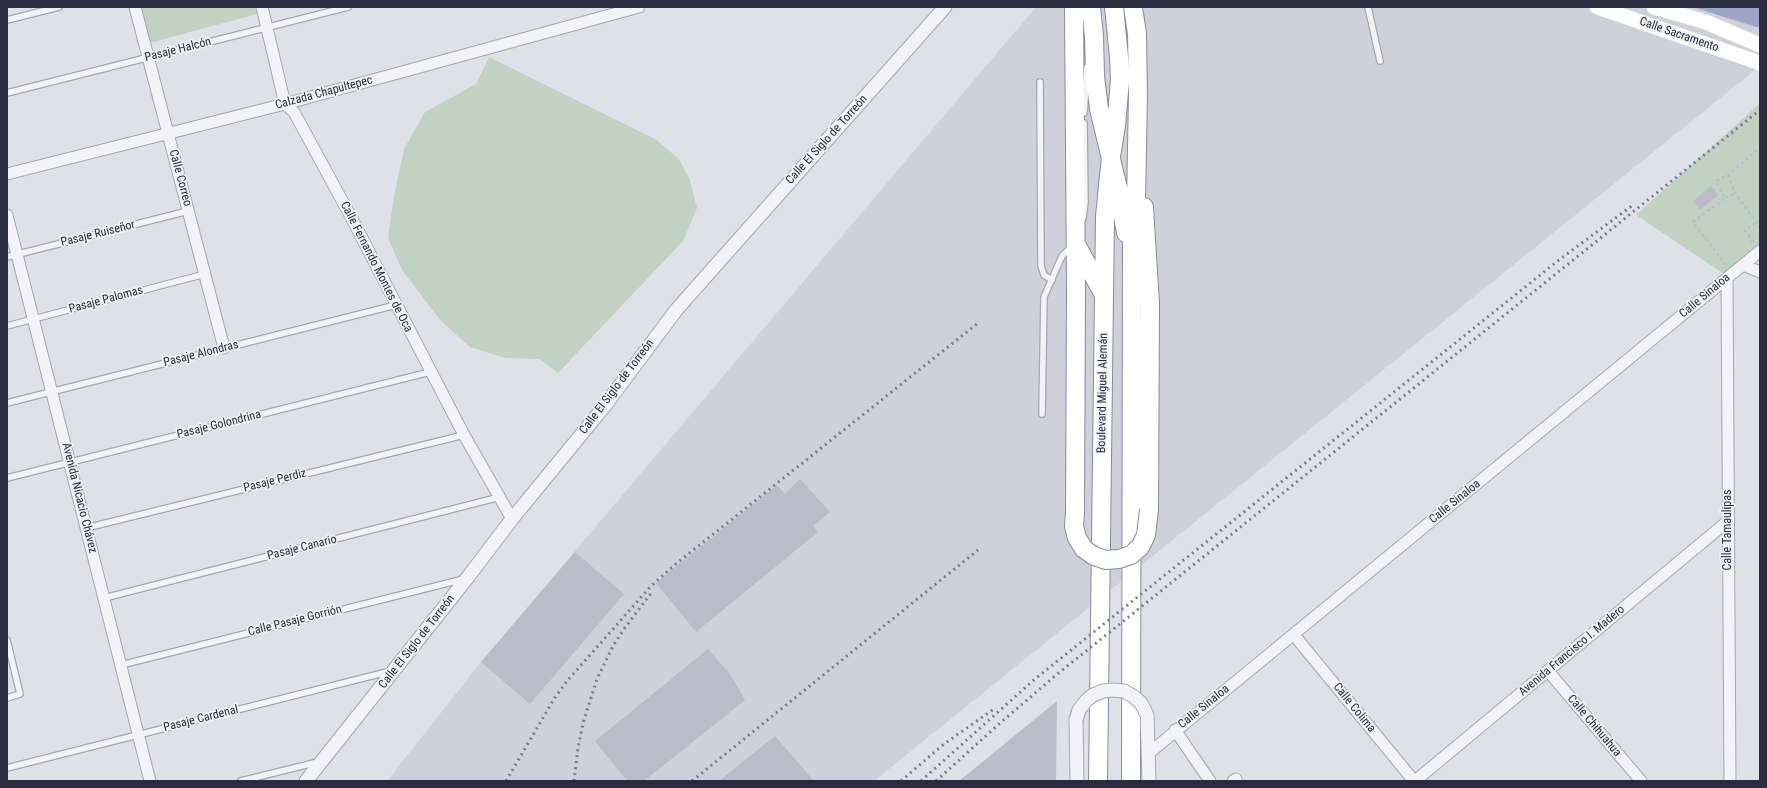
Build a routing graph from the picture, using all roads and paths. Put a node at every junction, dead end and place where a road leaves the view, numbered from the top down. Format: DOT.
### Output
graph roads {
  1 [pos="59,7"];
  2 [pos="135,7"];
  3 [pos="262,7"];
  4 [pos="348,7"];
  5 [pos="639,7"];
  6 [pos="944,7"];
  7 [pos="1114,7"];
  8 [pos="1133,7"];
  9 [pos="1140,7"];
  10 [pos="1368,7"];
  11 [pos="1598,7"];
  12 [pos="1654,7"];
  13 [pos="1078,8"];
  14 [pos="7,20"];
  15 [pos="268,27"];
  16 [pos="1137,34"];
  17 [pos="1094,36"];
  18 [pos="1760,45"];
  19 [pos="148,57"];
  20 [pos="1380,61"];
  21 [pos="1760,63"];
  22 [pos="1040,82"];
  23 [pos="7,93"];
  24 [pos="284,104"];
  25 [pos="168,133"];
  26 [pos="1760,147"];
  27 [pos="1138,151"];
  28 [pos="1111,156"];
  29 [pos="7,174"];
  30 [pos="1728,175"];
  31 [pos="1735,193"];
  32 [pos="1725,198"];
  33 [pos="188,211"];
  34 [pos="7,215"];
  35 [pos="1760,220"];
  36 [pos="1756,222"];
  37 [pos="1760,228"];
  38 [pos="1744,230"];
  39 [pos="1076,243"];
  40 [pos="1760,251"];
  41 [pos="1719,255"];
  42 [pos="12,256"];
  43 [pos="1743,264"];
  44 [pos="1760,272"];
  45 [pos="205,274"];
  46 [pos="1132,276"];
  47 [pos="1727,278"];
  48 [pos="1052,280"];
  49 [pos="1105,296"];
  50 [pos="396,305"];
  51 [pos="33,319"];
  52 [pos="7,326"];
  53 [pos="224,348"];
  54 [pos="430,372"];
  55 [pos="52,392"];
  56 [pos="7,403"];
  57 [pos="1042,414"];
  58 [pos="464,435"];
  59 [pos="70,462"];
  60 [pos="7,478"];
  61 [pos="500,497"];
  62 [pos="512,519"];
  63 [pos="1728,521"];
  64 [pos="86,528"];
  65 [pos="468,578"];
  66 [pos="104,598"];
  67 [pos="1294,635"];
  68 [pos="7,640"];
  69 [pos="121,665"];
  70 [pos="395,670"];
  71 [pos="1548,671"];
  72 [pos="7,698"];
  73 [pos="1175,730"];
  74 [pos="139,735"];
  75 [pos="1149,753"];
  76 [pos="323,760"];
  77 [pos="7,768"];
  78 [pos="150,781"];
  79 [pos="241,781"];
  80 [pos="306,781"];
  81 [pos="1077,781"];
  82 [pos="1098,781"];
  83 [pos="1131,781"];
  84 [pos="1149,781"];
  85 [pos="1210,781"];
  86 [pos="1414,781"];
  87 [pos="1641,781"];
  88 [pos="1730,781"];
  1 -- 14 [label="lane"];
  2 -- 19 [label="street, Calle Correo"];
  3 -- 15 [label="street"];
  4 -- 15 [label="lane, Pasaje Halcón"];
  5 -- 24 [label="street, Calzada Chapultepec"];
  6 -- 62 [label="street, Calle El Siglo de Torreón"];
  7 -- 28 [label="highway, Boulevard Miguel Alemán"];
  8 -- 16 [label="highway"];
  9 -- 16 [label="highway"];
  10 -- 20 [label="lane"];
  11 -- 21 [label="main road, Calle Sacramento"];
  12 -- 18 [label="main road, Calle Sacramento"];
  13 -- 17 [label="highway"];
  13 -- 39 [label="highway"];
  15 -- 19 [label="lane, Pasaje Halcón"];
  15 -- 24 [label="street"];
  16 -- 27 [label="highway"];
  17 -- 28 [label="highway"];
  17 -- 39 [label="lane"];
  19 -- 23 [label="lane, Pasaje Halcón"];
  19 -- 25 [label="street, Calle Correo"];
  22 -- 48 [label="lane"];
  24 -- 25 [label="street, Calzada Chapultepec"];
  24 -- 50 [label="street, Calle Fernando Montes de Oca"];
  25 -- 29 [label="street, Calzada Chapultepec"];
  25 -- 33 [label="street, Calle Correo"];
  26 -- 30 [label="path"];
  27 -- 39 [label="highway, bridge"];
  27 -- 46 [label="highway"];
  28 -- 46 [label="highway"];
  28 -- 49 [label="highway, Boulevard Miguel Alemán"];
  30 -- 31 [label="path"];
  30 -- 32 [label="path"];
  31 -- 32 [label="path"];
  31 -- 36 [label="path"];
  32 -- 41 [label="path"];
  33 -- 42 [label="lane, Pasaje Ruiseñor"];
  33 -- 45 [label="street, Calle Correo"];
  34 -- 42 [label="street, Avenida Nicacio Chávez"];
  35 -- 36 [label="path"];
  36 -- 37 [label="path"];
  36 -- 38 [label="path"];
  39 -- 48 [label="lane"];
  39 -- 49 [label="highway"];
  40 -- 43 [label="street, Calle Sinaloa"];
  42 -- 51 [label="street, Avenida Nicacio Chávez"];
  43 -- 44 [label="street"];
  43 -- 47 [label="street, Calle Sinaloa"];
  45 -- 51 [label="lane, Pasaje Palomas"];
  45 -- 53 [label="street, Calle Correo"];
  46 -- 83 [label="highway"];
  47 -- 63 [label="street, Calle Tamaulipas"];
  47 -- 67 [label="street, Calle Sinaloa"];
  48 -- 57 [label="lane"];
  49 -- 82 [label="highway, Boulevard Miguel Alemán"];
  50 -- 53 [label="lane, Pasaje Alondras"];
  50 -- 54 [label="street, Calle Fernando Montes de Oca"];
  51 -- 52 [label="lane, Pasaje Palomas"];
  51 -- 55 [label="street, Avenida Nicacio Chávez"];
  53 -- 55 [label="lane, Pasaje Alondras"];
  54 -- 58 [label="street, Calle Fernando Montes de Oca"];
  54 -- 59 [label="lane, Pasaje Golondrina"];
  55 -- 56 [label="lane, Pasaje Alondras"];
  55 -- 59 [label="street, Avenida Nicacio Chávez"];
  58 -- 61 [label="street, Calle Fernando Montes de Oca"];
  58 -- 64 [label="lane, Pasaje Perdiz"];
  59 -- 60 [label="lane, Pasaje Golondrina"];
  59 -- 64 [label="street, Avenida Nicacio Chávez"];
  61 -- 62 [label="street, Calle Fernando Montes de Oca"];
  61 -- 66 [label="lane, Pasaje Canario"];
  62 -- 65 [label="street, Calle El Siglo de Torreón"];
  63 -- 71 [label="street, Avenida Francisco I. Madero"];
  63 -- 88 [label="street, Calle Tamaulipas"];
  64 -- 66 [label="street, Avenida Nicacio Chávez"];
  65 -- 69 [label="lane, Calle Pasaje Gorrión"];
  65 -- 70 [label="street, Calle El Siglo de Torreón"];
  66 -- 69 [label="street, Avenida Nicacio Chávez"];
  67 -- 73 [label="street, Calle Sinaloa"];
  67 -- 86 [label="street, Calle Colima"];
  68 -- 72 [label="lane"];
  69 -- 74 [label="street, Avenida Nicacio Chávez"];
  70 -- 74 [label="lane, Pasaje Cardenal"];
  70 -- 76 [label="street, Calle El Siglo de Torreón"];
  71 -- 86 [label="street, Avenida Francisco I. Madero"];
  71 -- 87 [label="street, Calle Chihuahua"];
  73 -- 75 [label="street, Calle Sinaloa"];
  73 -- 85 [label="street"];
  74 -- 77 [label="lane, Pasaje Cardenal"];
  74 -- 78 [label="street, Avenida Nicacio Chávez"];
  75 -- 81 [label="street, bridge"];
  75 -- 84 [label="street"];
  76 -- 79 [label="lane"];
  76 -- 80 [label="street, Calle El Siglo de Torreón"];
}
